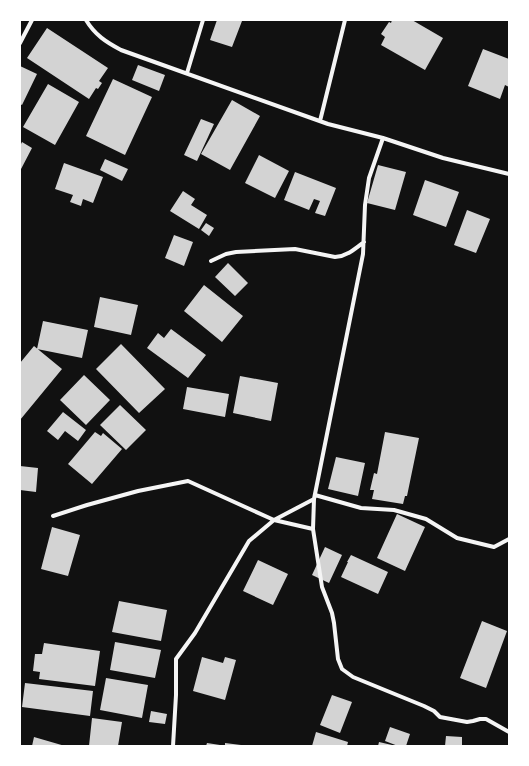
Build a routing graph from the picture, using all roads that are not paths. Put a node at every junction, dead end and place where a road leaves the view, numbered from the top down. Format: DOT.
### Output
graph roads {
  1 [pos="32,20"];
  2 [pos="86,20"];
  3 [pos="203,20"];
  4 [pos="345,20"];
  5 [pos="20,43"];
  6 [pos="187,74"];
  7 [pos="320,121"];
  8 [pos="383,138"];
  9 [pos="509,174"];
  10 [pos="364,242"];
  11 [pos="211,262"];
  12 [pos="315,497"];
  13 [pos="53,516"];
  14 [pos="274,520"];
  15 [pos="313,529"];
  16 [pos="509,539"];
  17 [pos="509,732"];
  18 [pos="173,746"];
  1 -- 5 [label="street"];
  2 -- 6 [label="street"];
  3 -- 6 [label="street"];
  4 -- 7 [label="street"];
  6 -- 7 [label="street"];
  7 -- 8 [label="street"];
  8 -- 9 [label="street"];
  8 -- 10 [label="street"];
  10 -- 11 [label="street"];
  10 -- 12 [label="street"];
  12 -- 14 [label="street"];
  12 -- 15 [label="street"];
  12 -- 16 [label="street"];
  13 -- 14 [label="street"];
  14 -- 15 [label="street"];
  14 -- 18 [label="street"];
  15 -- 17 [label="street"];
}
